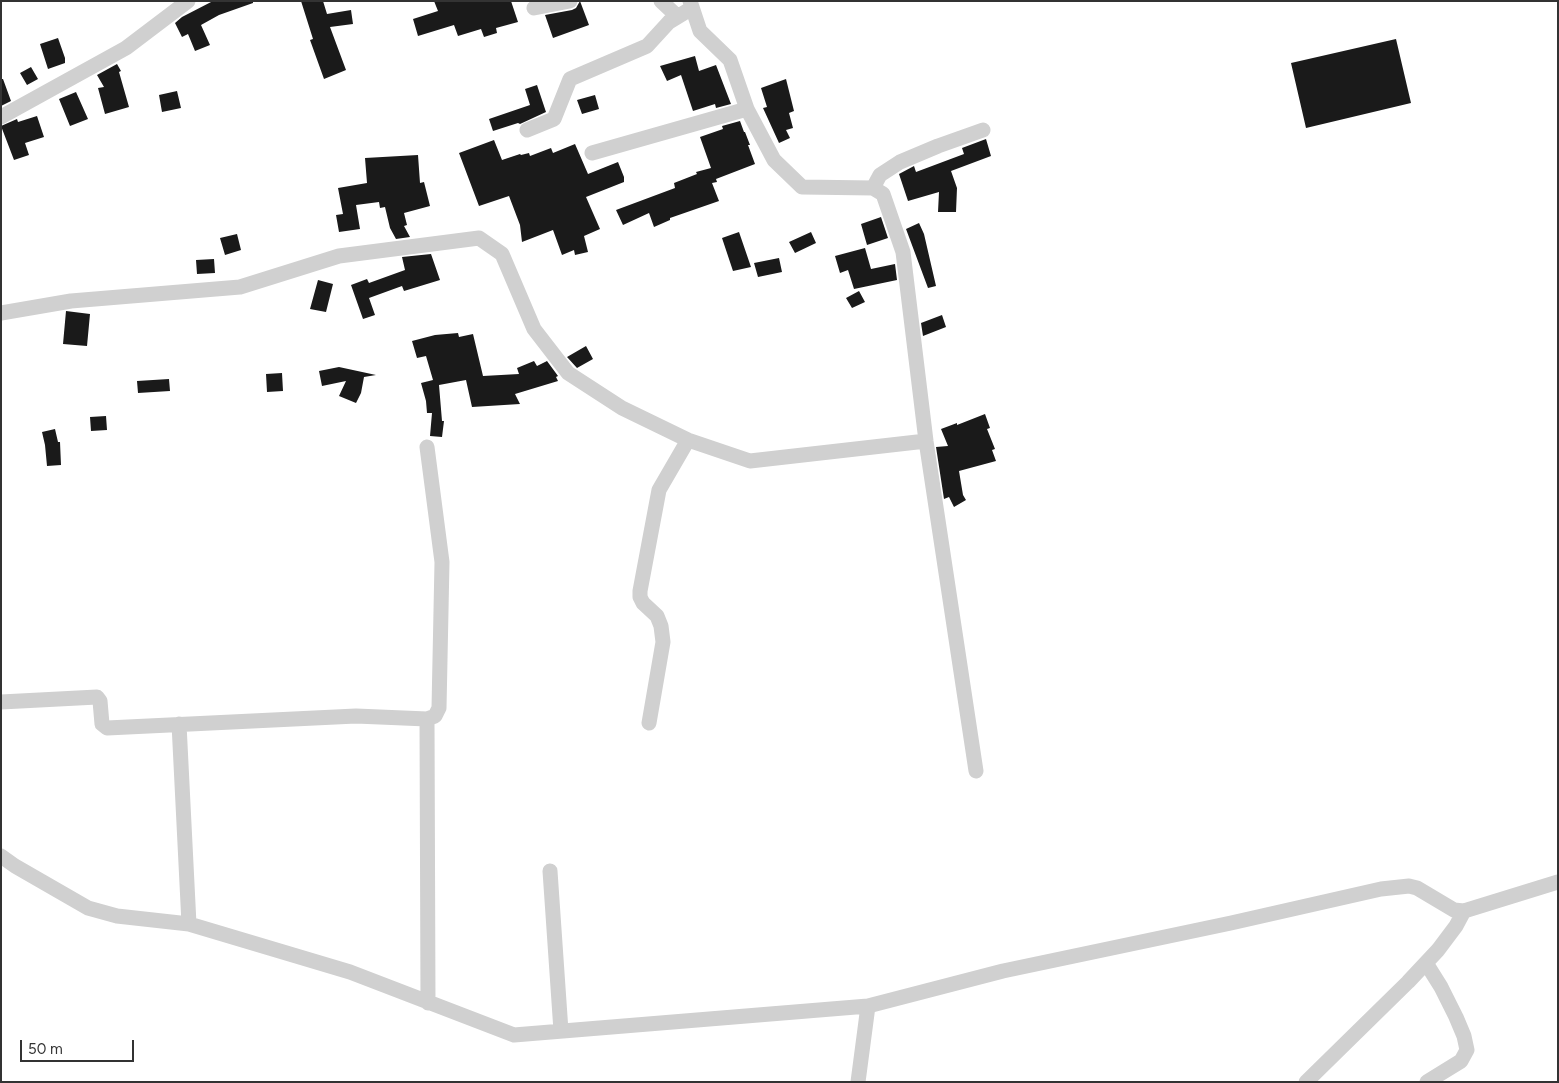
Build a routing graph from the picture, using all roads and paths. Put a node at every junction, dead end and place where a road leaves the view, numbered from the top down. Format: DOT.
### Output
graph roads {
  1 [pos="188,1"];
  2 [pos="570,1"];
  3 [pos="661,1"];
  4 [pos="691,4"];
  5 [pos="534,8"];
  6 [pos="677,16"];
  7 [pos="747,109"];
  8 [pos="1,117"];
  9 [pos="527,130"];
  10 [pos="983,130"];
  11 [pos="592,153"];
  12 [pos="873,188"];
  13 [pos="1,313"];
  14 [pos="688,440"];
  15 [pos="926,440"];
  16 [pos="427,447"];
  17 [pos="1,702"];
  18 [pos="426,719"];
  19 [pos="649,723"];
  20 [pos="179,724"];
  21 [pos="976,771"];
  22 [pos="1,856"];
  23 [pos="550,871"];
  24 [pos="1558,882"];
  25 [pos="1459,910"];
  26 [pos="189,924"];
  27 [pos="1426,963"];
  28 [pos="428,1003"];
  29 [pos="868,1006"];
  30 [pos="561,1031"];
  31 [pos="858,1082"];
  32 [pos="1306,1082"];
  33 [pos="1427,1082"];
  1 -- 8 [label="street"];
  2 -- 5 [label="street"];
  3 -- 6 [label="street"];
  4 -- 6 [label="street"];
  4 -- 7 [label="street"];
  6 -- 9 [label="street"];
  7 -- 11 [label="street"];
  7 -- 12 [label="street"];
  10 -- 12 [label="street"];
  12 -- 15 [label="street"];
  13 -- 14 [label="street"];
  14 -- 15 [label="street"];
  14 -- 19 [label="street"];
  15 -- 21 [label="street"];
  16 -- 18 [label="street"];
  17 -- 20 [label="street"];
  18 -- 20 [label="street"];
  18 -- 28 [label="street"];
  20 -- 26 [label="street"];
  22 -- 26 [label="street"];
  23 -- 30 [label="street"];
  24 -- 25 [label="street"];
  25 -- 27 [label="street"];
  25 -- 29 [label="street"];
  26 -- 28 [label="street"];
  27 -- 32 [label="street"];
  27 -- 33 [label="street"];
  28 -- 30 [label="street"];
  29 -- 30 [label="street"];
  29 -- 31 [label="street"];
}
